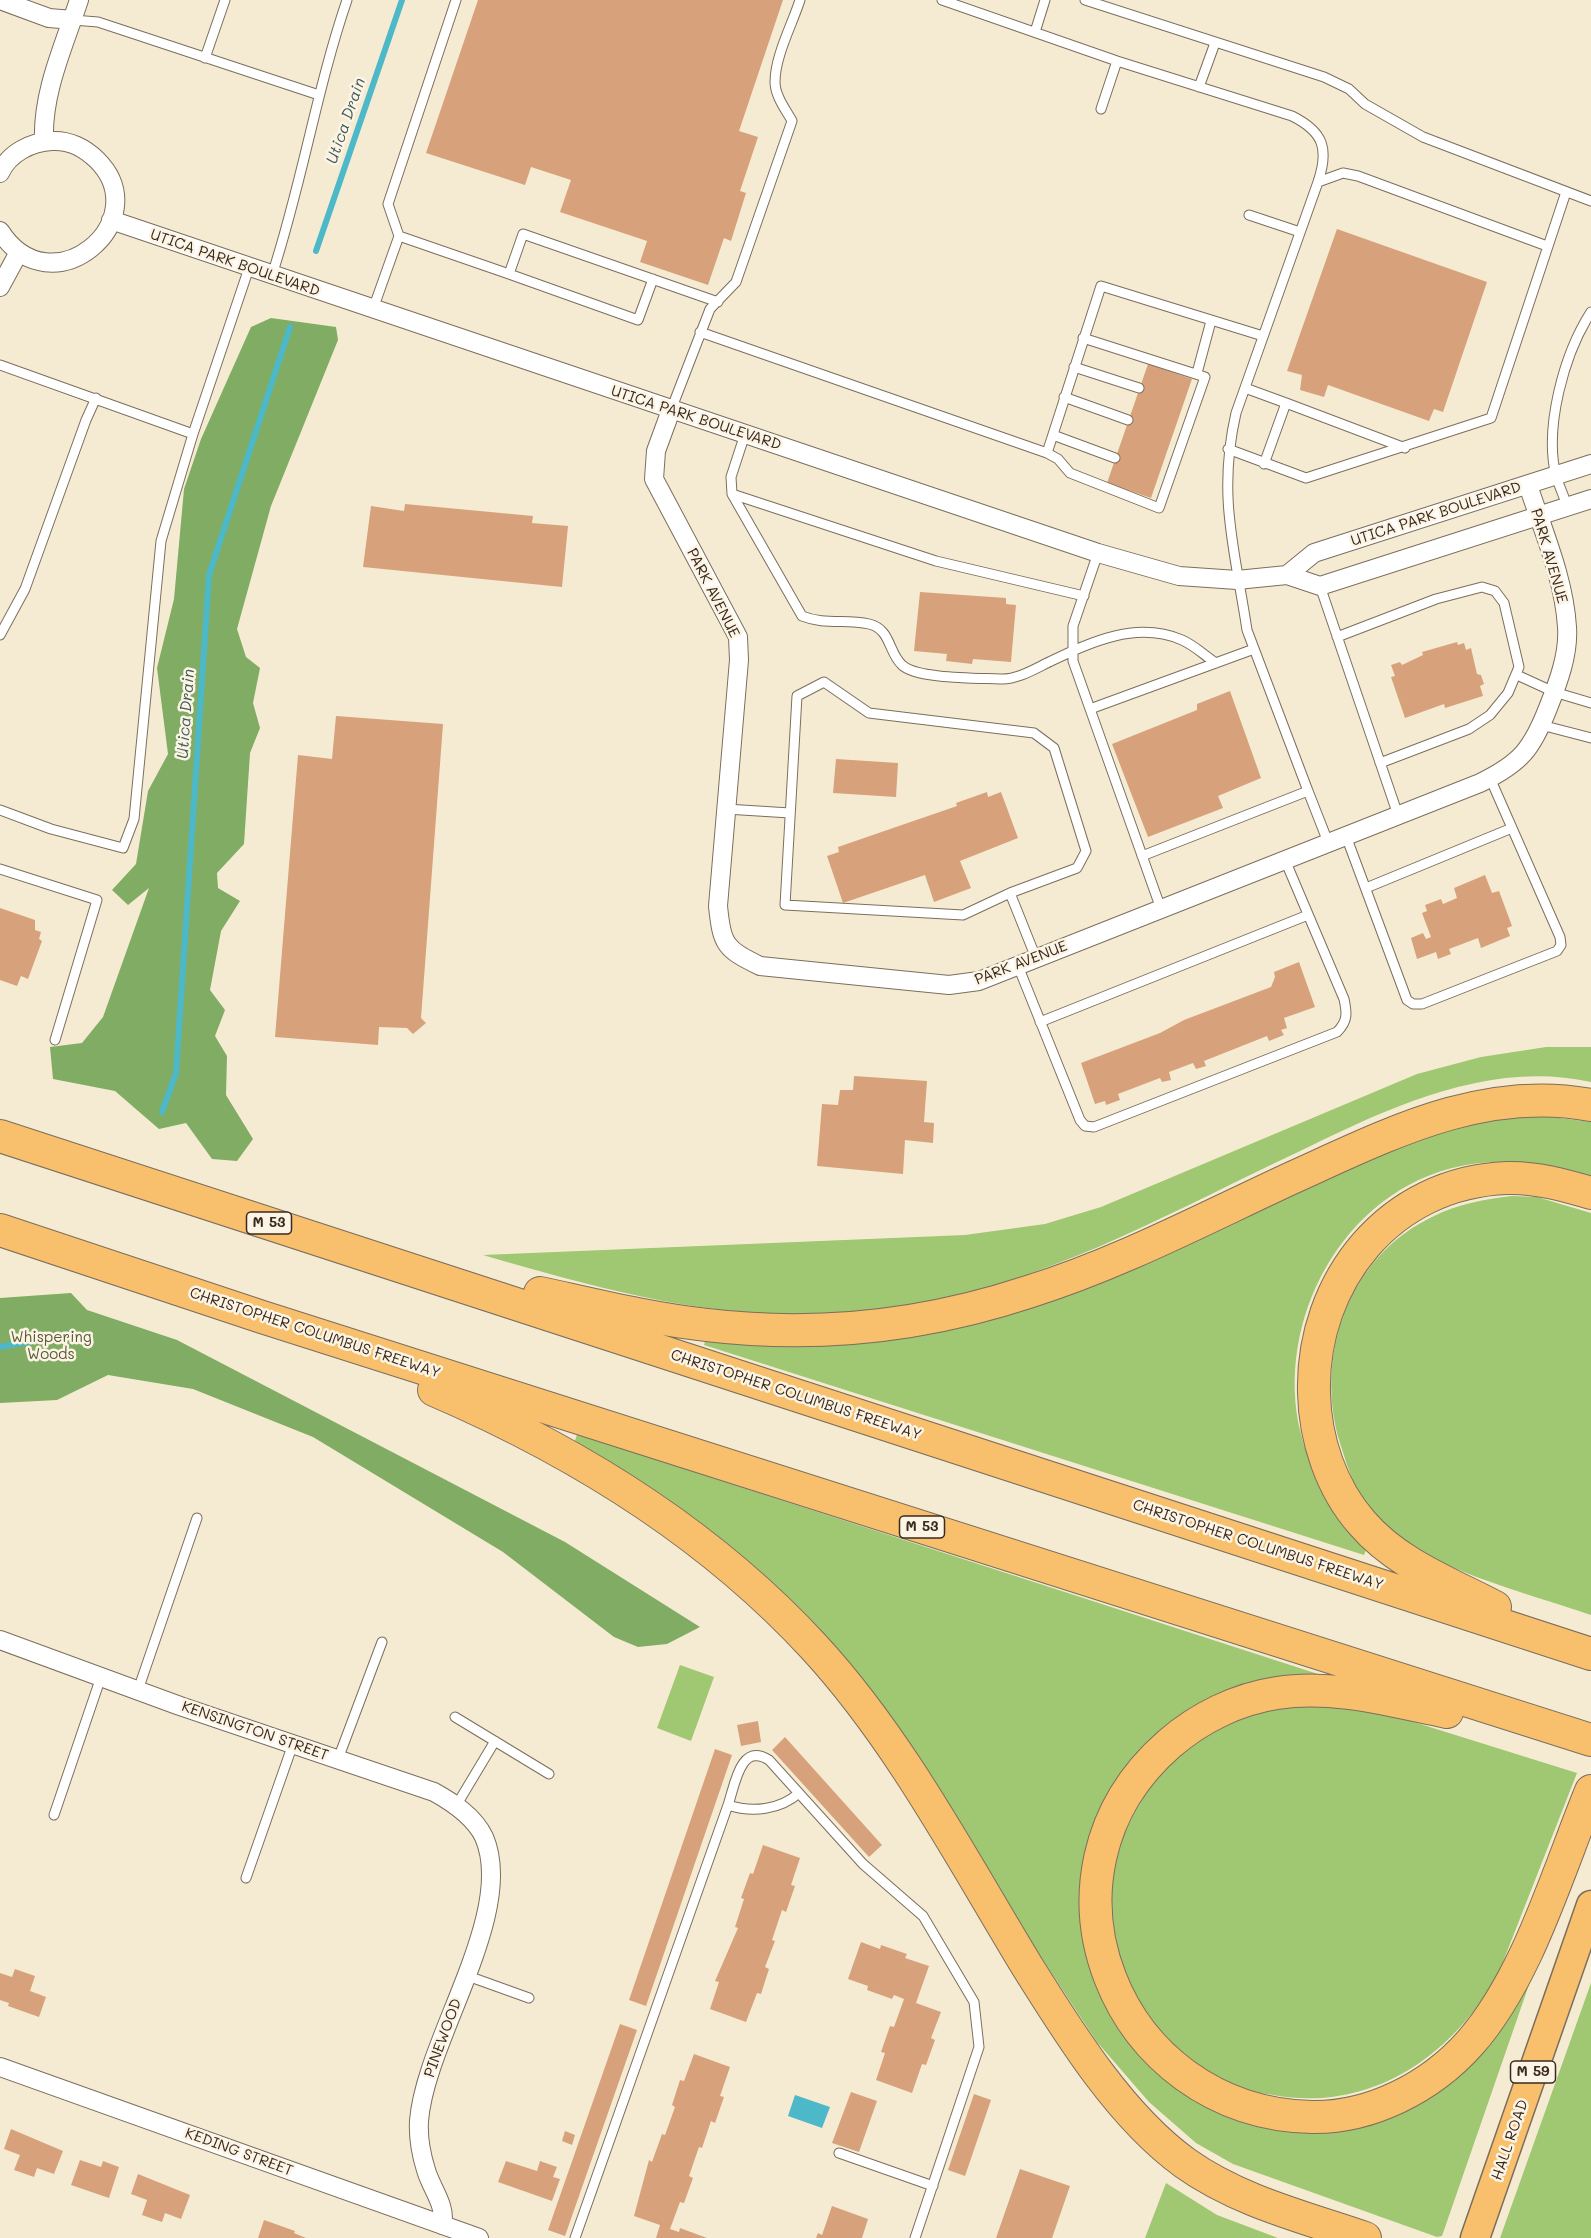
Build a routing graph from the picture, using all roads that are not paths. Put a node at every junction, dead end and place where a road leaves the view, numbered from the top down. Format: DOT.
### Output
graph roads {
  1 [pos="0,0"];
  2 [pos="79,0"];
  3 [pos="225,0"];
  4 [pos="347,0"];
  5 [pos="456,0"];
  6 [pos="800,0"];
  7 [pos="942,0"];
  8 [pos="1045,0"];
  9 [pos="1085,0"];
  10 [pos="73,20"];
  11 [pos="1035,32"];
  12 [pos="1215,43"];
  13 [pos="205,58"];
  14 [pos="1117,61"];
  15 [pos="1199,87"];
  16 [pos="319,95"];
  17 [pos="1101,109"];
  18 [pos="44,141"];
  19 [pos="0,173"];
  20 [pos="1318,182"];
  21 [pos="1566,192"];
  22 [pos="1591,201"];
  23 [pos="1249,215"];
  24 [pos="111,220"];
  25 [pos="0,231"];
  26 [pos="1300,232"];
  27 [pos="399,236"];
  28 [pos="1547,246"];
  29 [pos="19,252"];
  30 [pos="249,268"];
  31 [pos="509,274"];
  32 [pos="272,276"];
  33 [pos="653,279"];
  34 [pos="0,287"];
  35 [pos="718,302"];
  36 [pos="373,309"];
  37 [pos="1591,312"];
  38 [pos="1210,321"];
  39 [pos="700,332"];
  40 [pos="1263,336"];
  41 [pos="1083,338"];
  42 [pos="0,365"];
  43 [pos="1074,367"];
  44 [pos="1197,373"];
  45 [pos="1139,388"];
  46 [pos="1245,388"];
  47 [pos="1064,397"];
  48 [pos="96,398"];
  49 [pos="1286,403"];
  50 [pos="1183,405"];
  51 [pos="1194,409"];
  52 [pos="671,410"];
  53 [pos="1128,420"];
  54 [pos="193,434"];
  55 [pos="745,434"];
  56 [pos="1053,435"];
  57 [pos="1173,435"];
  58 [pos="1184,440"];
  59 [pos="1405,448"];
  60 [pos="1228,449"];
  61 [pos="1047,453"];
  62 [pos="1115,458"];
  63 [pos="1264,464"];
  64 [pos="1591,464"];
  65 [pos="1161,471"];
  66 [pos="1172,475"];
  67 [pos="1556,475"];
  68 [pos="1528,485"];
  69 [pos="732,494"];
  70 [pos="1591,499"];
  71 [pos="1567,506"];
  72 [pos="1538,515"];
  73 [pos="1098,553"];
  74 [pos="1287,575"];
  75 [pos="1237,580"];
  76 [pos="1320,586"];
  77 [pos="1084,596"];
  78 [pos="0,635"];
  79 [pos="1337,637"];
  80 [pos="1254,649"];
  81 [pos="1073,651"];
  82 [pos="1216,663"];
  83 [pos="1517,675"];
  84 [pos="1554,692"];
  85 [pos="1591,703"];
  86 [pos="1090,709"];
  87 [pos="1541,725"];
  88 [pos="1591,738"];
  89 [pos="1380,763"];
  90 [pos="1490,778"];
  91 [pos="1308,791"];
  92 [pos="726,809"];
  93 [pos="0,810"];
  94 [pos="790,813"];
  95 [pos="1398,815"];
  96 [pos="1512,828"];
  97 [pos="1346,836"];
  98 [pos="1328,842"];
  99 [pos="1142,856"];
  100 [pos="1285,860"];
  101 [pos="0,869"];
  102 [pos="1366,888"];
  103 [pos="1010,893"];
  104 [pos="1161,909"];
  105 [pos="1308,915"];
  106 [pos="1036,958"];
  107 [pos="1018,966"];
  108 [pos="1040,1022"];
  109 [pos="55,1040"];
  110 [pos="1591,1105"];
  111 [pos="0,1136"];
  112 [pos="1591,1193"];
  113 [pos="0,1230"];
  114 [pos="375,1257"];
  115 [pos="262,1317"];
  116 [pos="197,1518"];
  117 [pos="0,1641"];
  118 [pos="382,1642"];
  119 [pos="1583,1651"];
  120 [pos="101,1677"];
  121 [pos="138,1690"];
  122 [pos="455,1717"];
  123 [pos="1586,1739"];
  124 [pos="495,1741"];
  125 [pos="293,1744"];
  126 [pos="338,1759"];
  127 [pos="549,1774"];
  128 [pos="799,1793"];
  129 [pos="1588,1798"];
  130 [pos="728,1805"];
  131 [pos="456,1806"];
  132 [pos="54,1815"];
  133 [pos="488,1850"];
  134 [pos="246,1878"];
  135 [pos="1591,1905"];
  136 [pos="465,1975"];
  137 [pos="529,1998"];
  138 [pos="0,2067"];
  139 [pos="839,2153"];
  140 [pos="933,2186"];
  141 [pos="442,2225"];
  142 [pos="479,2238"];
  143 [pos="575,2238"];
  144 [pos="915,2238"];
  145 [pos="1365,2238"];
  146 [pos="1475,2238"];
  1 -- 10 [label="street"];
  2 -- 10 [label="street"];
  3 -- 13 [label="lane"];
  4 -- 16 [label="lane"];
  5 -- 27 [label="lane"];
  6 -- 35 [label="lane"];
  7 -- 11 [label="lane"];
  8 -- 11 [label="lane"];
  9 -- 12 [label="lane"];
  10 -- 13 [label="lane"];
  10 -- 18 [label="street"];
  11 -- 14 [label="lane"];
  12 -- 15 [label="lane"];
  12 -- 21 [label="lane"];
  13 -- 16 [label="lane"];
  14 -- 15 [label="lane"];
  14 -- 17 [label="lane"];
  15 -- 20 [label="lane"];
  16 -- 32 [label="lane"];
  18 -- 19 [label="street"];
  18 -- 24 [label="street"];
  20 -- 26 [label="lane"];
  20 -- 28 [label="lane"];
  21 -- 22 [label="lane"];
  21 -- 28 [label="lane"];
  23 -- 26 [label="lane"];
  24 -- 29 [label="street"];
  24 -- 30 [label="street, UTICA PARK BOULEVARD"];
  25 -- 29 [label="street"];
  26 -- 40 [label="lane"];
  27 -- 31 [label="lane"];
  27 -- 36 [label="lane"];
  28 -- 59 [label="lane"];
  29 -- 34 [label="street"];
  30 -- 32 [label="street, UTICA PARK BOULEVARD"];
  30 -- 54 [label="lane"];
  31 -- 33 [label="lane"];
  31 -- 33 [label="lane"];
  32 -- 36 [label="street, UTICA PARK BOULEVARD"];
  33 -- 35 [label="lane"];
  35 -- 39 [label="lane"];
  36 -- 52 [label="street, UTICA PARK BOULEVARD"];
  37 -- 67 [label="lane"];
  38 -- 40 [label="lane"];
  38 -- 41 [label="lane"];
  38 -- 44 [label="lane"];
  39 -- 52 [label="lane"];
  39 -- 61 [label="lane"];
  40 -- 46 [label="lane"];
  41 -- 43 [label="lane"];
  41 -- 44 [label="lane"];
  42 -- 48 [label="lane"];
  43 -- 45 [label="lane"];
  43 -- 47 [label="lane"];
  44 -- 51 [label="lane"];
  46 -- 49 [label="lane"];
  46 -- 60 [label="lane"];
  47 -- 53 [label="lane"];
  47 -- 56 [label="lane"];
  48 -- 54 [label="lane"];
  48 -- 78 [label="lane"];
  49 -- 59 [label="lane"];
  49 -- 63 [label="lane"];
  50 -- 51 [label="lane"];
  51 -- 58 [label="lane"];
  52 -- 55 [label="street, UTICA PARK BOULEVARD"];
  52 -- 92 [label="street, PARK AVENUE"];
  54 -- 93 [label="lane"];
  55 -- 69 [label="lane"];
  55 -- 73 [label="street, UTICA PARK BOULEVARD"];
  56 -- 61 [label="lane"];
  56 -- 62 [label="lane"];
  57 -- 58 [label="lane"];
  58 -- 66 [label="lane"];
  59 -- 63 [label="lane"];
  60 -- 63 [label="lane"];
  60 -- 75 [label="lane"];
  61 -- 66 [label="lane"];
  64 -- 67 [label="street, UTICA PARK BOULEVARD"];
  65 -- 66 [label="lane"];
  67 -- 68 [label="street, UTICA PARK BOULEVARD"];
  67 -- 71 [label="lane"];
  68 -- 72 [label="street, PARK AVENUE"];
  68 -- 74 [label="street, UTICA PARK BOULEVARD"];
  69 -- 77 [label="lane"];
  69 -- 81 [label="lane"];
  70 -- 71 [label="street"];
  71 -- 72 [label="street"];
  72 -- 76 [label="street"];
  72 -- 84 [label="street, PARK AVENUE"];
  73 -- 75 [label="street, UTICA PARK BOULEVARD"];
  73 -- 77 [label="lane"];
  74 -- 75 [label="street, UTICA PARK BOULEVARD"];
  74 -- 76 [label="street, UTICA PARK BOULEVARD"];
  75 -- 80 [label="lane"];
  76 -- 79 [label="lane"];
  77 -- 81 [label="lane"];
  79 -- 83 [label="lane"];
  79 -- 89 [label="lane"];
  80 -- 82 [label="lane"];
  80 -- 91 [label="lane"];
  81 -- 82 [label="lane"];
  81 -- 86 [label="lane"];
  82 -- 86 [label="lane"];
  83 -- 84 [label="lane"];
  83 -- 89 [label="lane"];
  84 -- 85 [label="lane"];
  84 -- 87 [label="street, PARK AVENUE"];
  86 -- 99 [label="lane"];
  87 -- 88 [label="lane"];
  87 -- 90 [label="street, PARK AVENUE"];
  89 -- 95 [label="lane"];
  90 -- 95 [label="street, PARK AVENUE"];
  90 -- 96 [label="lane"];
  91 -- 98 [label="lane"];
  91 -- 99 [label="lane"];
  92 -- 94 [label="lane"];
  92 -- 107 [label="street, PARK AVENUE"];
  94 -- 103 [label="lane"];
  94 -- 103 [label="lane"];
  95 -- 97 [label="street, PARK AVENUE"];
  96 -- 102 [label="lane"];
  96 -- 102 [label="lane"];
  97 -- 98 [label="street, PARK AVENUE"];
  97 -- 102 [label="lane"];
  98 -- 100 [label="street, PARK AVENUE"];
  99 -- 104 [label="lane"];
  100 -- 104 [label="street, PARK AVENUE"];
  100 -- 105 [label="lane"];
  101 -- 109 [label="lane"];
  103 -- 106 [label="lane"];
  104 -- 106 [label="street, PARK AVENUE"];
  105 -- 108 [label="lane"];
  105 -- 108 [label="lane"];
  106 -- 107 [label="street, PARK AVENUE"];
  107 -- 108 [label="lane"];
  110 -- 114 [label="highway"];
  111 -- 114 [label="highway, CHRISTOPHER COLUMBUS FREEWAY / M 53"];
  112 -- 119 [label="highway"];
  113 -- 115 [label="highway, CHRISTOPHER COLUMBUS FREEWAY / M 53"];
  114 -- 119 [label="highway, CHRISTOPHER COLUMBUS FREEWAY / M 53"];
  115 -- 123 [label="highway, CHRISTOPHER COLUMBUS FREEWAY / M 53"];
  115 -- 145 [label="highway"];
  116 -- 121 [label="lane"];
  117 -- 120 [label="street, KENSINGTON STREET"];
  118 -- 126 [label="lane"];
  120 -- 121 [label="street, KENSINGTON STREET"];
  120 -- 132 [label="lane"];
  121 -- 125 [label="street, KENSINGTON STREET"];
  122 -- 124 [label="lane"];
  123 -- 129 [label="highway"];
  124 -- 127 [label="lane"];
  124 -- 131 [label="lane"];
  125 -- 126 [label="street, KENSINGTON STREET"];
  125 -- 134 [label="lane"];
  126 -- 131 [label="street, KENSINGTON STREET"];
  128 -- 130 [label="lane"];
  128 -- 130 [label="lane"];
  128 -- 140 [label="lane"];
  130 -- 143 [label="lane"];
  131 -- 133 [label="street, KENSINGTON STREET"];
  133 -- 136 [label="street, PINEWOOD"];
  135 -- 146 [label="highway, HALL ROAD / M 59"];
  136 -- 137 [label="lane"];
  136 -- 141 [label="street, PINEWOOD"];
  138 -- 141 [label="street, KEDING STREET"];
  139 -- 140 [label="lane"];
  140 -- 144 [label="lane"];
  141 -- 142 [label="street, KEDING STREET"];
}
